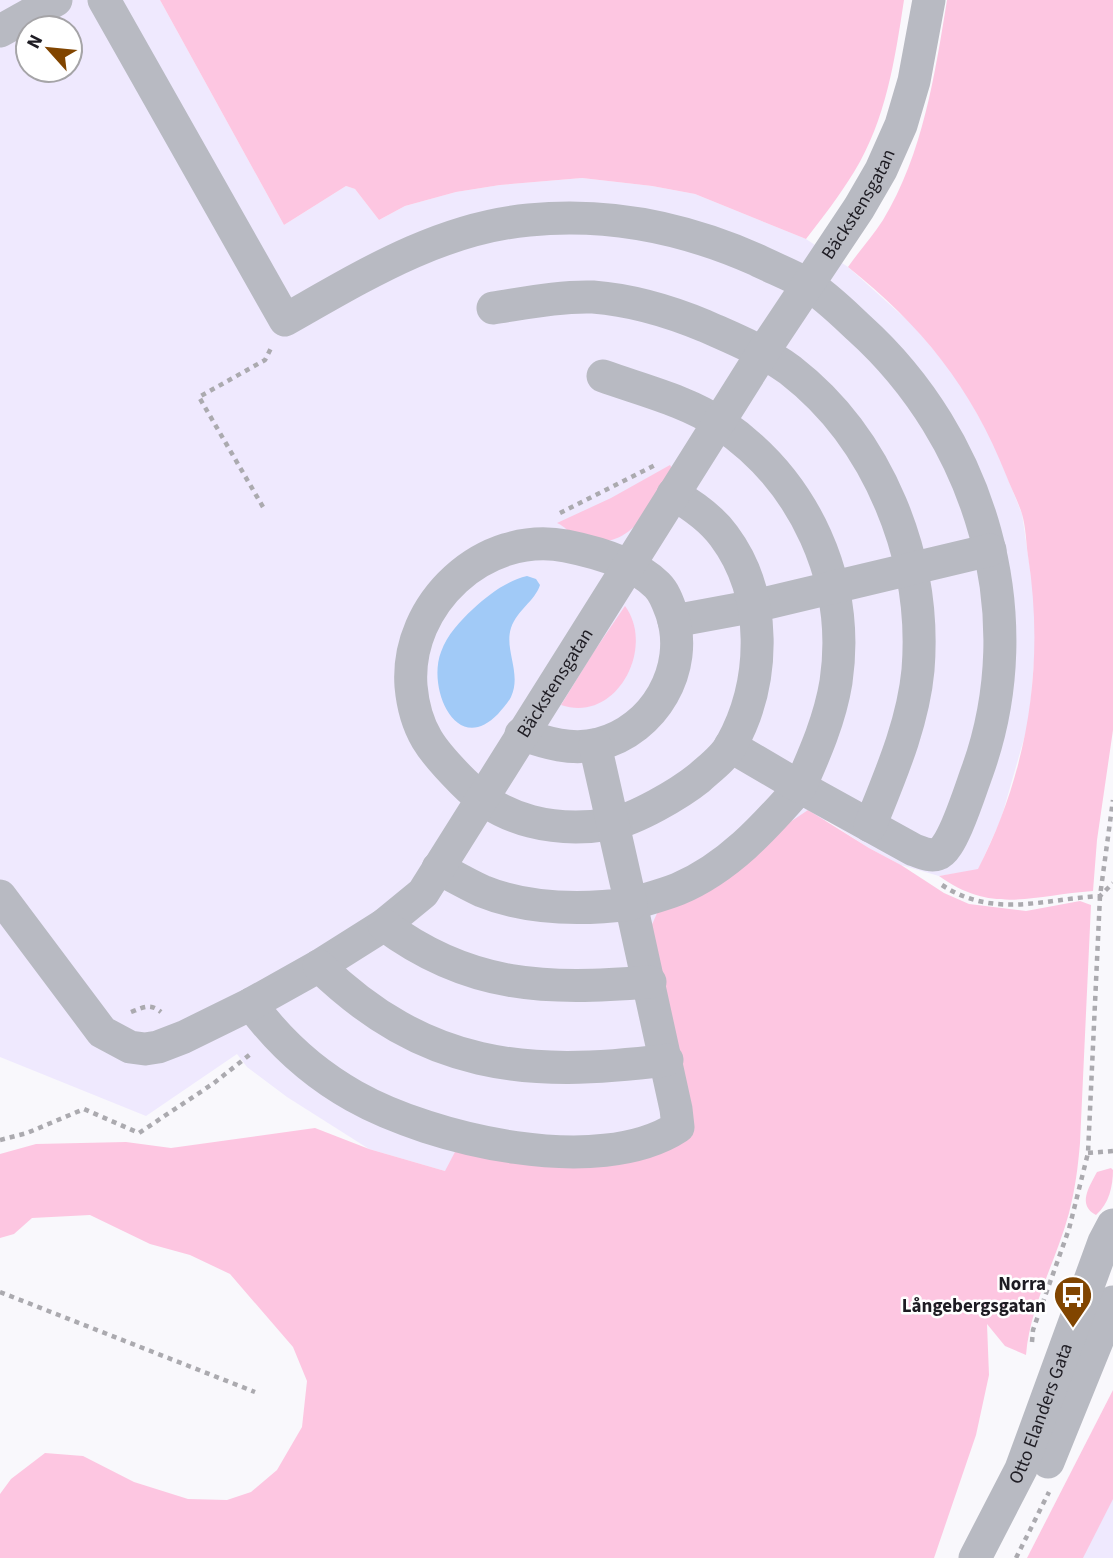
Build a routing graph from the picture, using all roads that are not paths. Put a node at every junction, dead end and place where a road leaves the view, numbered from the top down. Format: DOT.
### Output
graph roads {
  1 [pos="57,0"];
  2 [pos="104,0"];
  3 [pos="929,0"];
  4 [pos="0,31"];
  5 [pos="807,285"];
  6 [pos="493,308"];
  7 [pos="763,352"];
  8 [pos="603,376"];
  9 [pos="719,423"];
  10 [pos="673,494"];
  11 [pos="990,550"];
  12 [pos="630,565"];
  13 [pos="911,567"];
  14 [pos="834,585"];
  15 [pos="755,606"];
  16 [pos="674,621"];
  17 [pos="521,734"];
  18 [pos="594,745"];
  19 [pos="730,746"];
  20 [pos="800,787"];
  21 [pos="480,800"];
  22 [pos="613,824"];
  23 [pos="870,826"];
  24 [pos="438,868"];
  25 [pos="0,896"];
  26 [pos="631,904"];
  27 [pos="384,925"];
  28 [pos="319,966"];
  29 [pos="650,982"];
  30 [pos="251,1004"];
  31 [pos="667,1060"];
  32 [pos="1113,1225"];
  33 [pos="1113,1301"];
  34 [pos="975,1558"];
  35 [pos="1000,1558"];
  1 -- 4 [label="street"];
  2 -- 5 [label="street"];
  3 -- 5 [label="street, Bäckstensgatan"];
  5 -- 7 [label="street, Bäckstensgatan"];
  5 -- 11 [label="street"];
  6 -- 7 [label="street"];
  7 -- 9 [label="street, Bäckstensgatan"];
  7 -- 13 [label="street"];
  8 -- 9 [label="street"];
  9 -- 10 [label="street, Bäckstensgatan"];
  9 -- 14 [label="street"];
  10 -- 12 [label="street, Bäckstensgatan"];
  10 -- 15 [label="street"];
  11 -- 13 [label="street"];
  11 -- 23 [label="street"];
  12 -- 16 [label="street"];
  12 -- 17 [label="street, Bäckstensgatan"];
  12 -- 21 [label="street"];
  13 -- 14 [label="street"];
  13 -- 23 [label="street"];
  14 -- 15 [label="street"];
  14 -- 20 [label="street"];
  15 -- 16 [label="street"];
  15 -- 19 [label="street"];
  16 -- 18 [label="street"];
  17 -- 18 [label="street"];
  17 -- 21 [label="street, Bäckstensgatan"];
  18 -- 22 [label="street"];
  19 -- 20 [label="street"];
  19 -- 22 [label="street"];
  20 -- 23 [label="street"];
  20 -- 26 [label="street"];
  21 -- 22 [label="street"];
  21 -- 24 [label="street, Bäckstensgatan"];
  22 -- 26 [label="street"];
  24 -- 26 [label="street"];
  24 -- 27 [label="street, Bäckstensgatan"];
  25 -- 30 [label="street, Bäckstensgatan"];
  26 -- 29 [label="street"];
  27 -- 28 [label="street, Bäckstensgatan"];
  27 -- 29 [label="street"];
  28 -- 30 [label="street, Bäckstensgatan"];
  28 -- 31 [label="street"];
  29 -- 31 [label="street"];
  30 -- 31 [label="street"];
  32 -- 34 [label="street, Otto Elanders Gata"];
  33 -- 35 [label="street, Otto Elanders Gata"];
}
